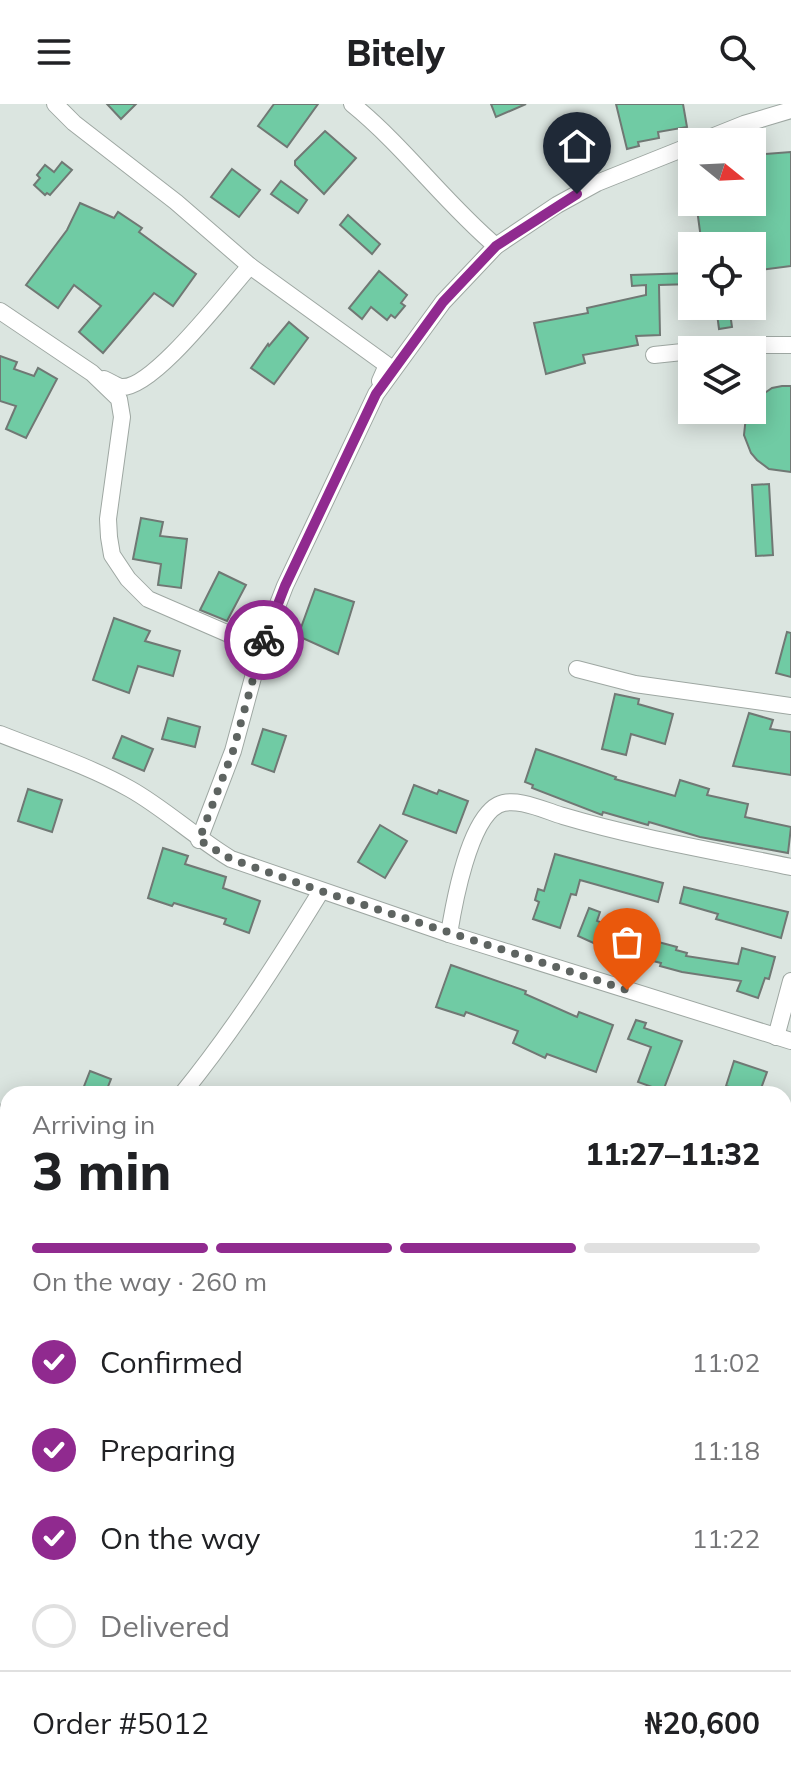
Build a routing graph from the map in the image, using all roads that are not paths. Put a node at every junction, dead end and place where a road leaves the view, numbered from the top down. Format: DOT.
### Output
graph roads {
  1 [pos="55,104"];
  2 [pos="352,104"];
  3 [pos="791,110"];
  4 [pos="373,112"];
  5 [pos="734,128"];
  6 [pos="678,151"];
  7 [pos="496,246"];
  8 [pos="250,266"];
  9 [pos="0,311"];
  10 [pos="766,345"];
  11 [pos="791,345"];
  12 [pos="678,352"];
  13 [pos="405,354"];
  14 [pos="654,355"];
  15 [pos="387,365"];
  16 [pos="92,373"];
  17 [pos="376,394"];
  18 [pos="261,648"];
  19 [pos="577,669"];
  20 [pos="791,706"];
  21 [pos="0,734"];
  22 [pos="199,840"];
  23 [pos="791,867"];
  24 [pos="321,891"];
  25 [pos="449,934"];
  26 [pos="791,981"];
  27 [pos="783,1039"];
  28 [pos="188,1086"];
  1 -- 8 [label="street"];
  2 -- 4 [label="street"];
  3 -- 5 [label="street"];
  4 -- 7 [label="street"];
  6 -- 7 [label="street"];
  7 -- 13 [label="street"];
  8 -- 15 [label="street"];
  8 -- 16 [label="street"];
  9 -- 16 [label="street"];
  10 -- 11 [label="street"];
  12 -- 14 [label="street"];
  13 -- 15 [label="street"];
  13 -- 17 [label="street"];
  15 -- 17 [label="street"];
  16 -- 18 [label="street"];
  17 -- 18 [label="street"];
  18 -- 22 [label="street"];
  19 -- 20 [label="street"];
  21 -- 22 [label="street"];
  22 -- 24 [label="street"];
  23 -- 25 [label="street"];
  24 -- 25 [label="street"];
  24 -- 28 [label="street"];
  25 -- 27 [label="street"];
  26 -- 27 [label="street"];
}
